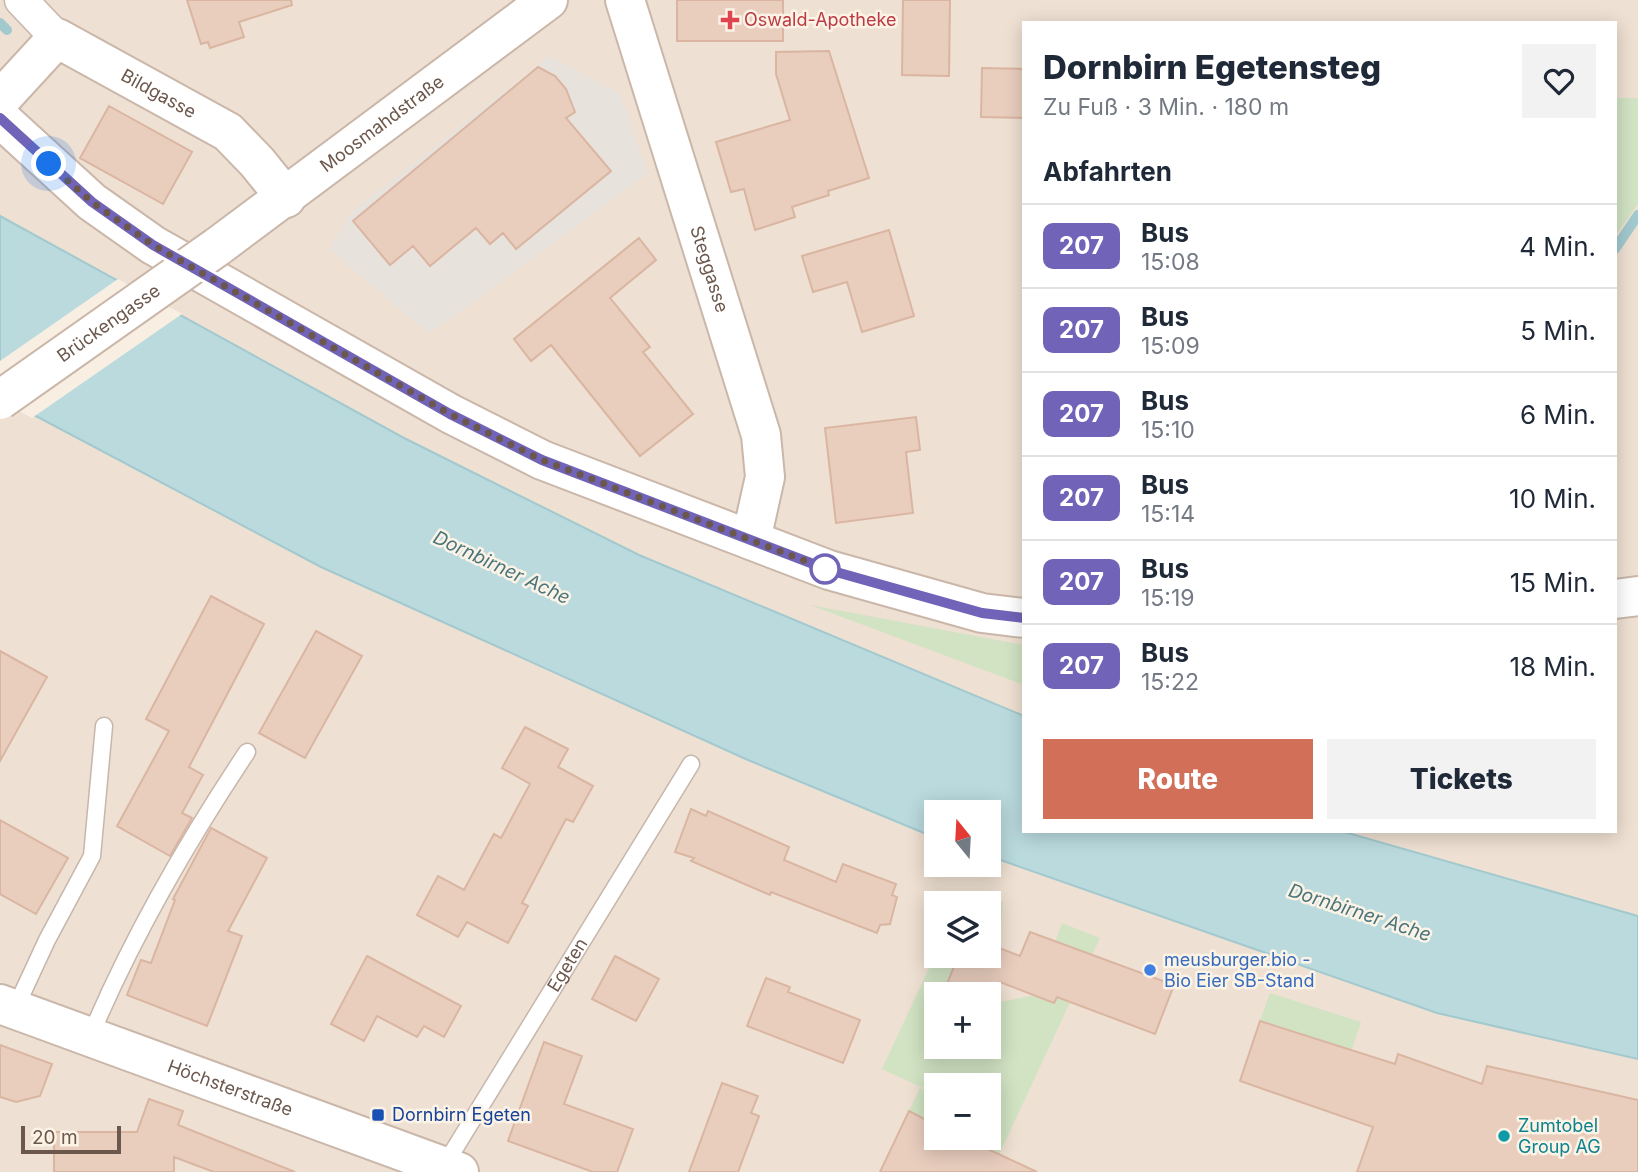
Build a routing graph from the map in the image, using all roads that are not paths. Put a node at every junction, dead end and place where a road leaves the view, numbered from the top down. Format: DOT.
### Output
graph roads {
  1 [pos="21,0"];
  2 [pos="548,0"];
  3 [pos="625,0"];
  4 [pos="57,38"];
  5 [pos="0,100"];
  6 [pos="0,118"];
  7 [pos="286,198"];
  8 [pos="217,247"];
  9 [pos="0,400"];
  10 [pos="751,540"];
  11 [pos="1638,596"];
  12 [pos="1617,599"];
  13 [pos="1022,618"];
  14 [pos="104,726"];
  15 [pos="247,752"];
  16 [pos="691,764"];
  17 [pos="8,1007"];
  18 [pos="90,1037"];
  19 [pos="432,1167"];
  1 -- 4 [label="street, Bildgasse"];
  2 -- 7 [label="street, Moosmahdstraße"];
  3 -- 10 [label="street, Steggasse"];
  4 -- 5 [label="street"];
  4 -- 7 [label="street, Bildgasse"];
  6 -- 10 [label="street"];
  7 -- 8 [label="street, Moosmahdstraße"];
  8 -- 9 [label="street, Brückengasse, bridge"];
  10 -- 13 [label="street"];
  11 -- 12 [label="street"];
  14 -- 17 [label="lane"];
  15 -- 18 [label="lane"];
  16 -- 19 [label="lane, Egeten"];
  17 -- 18 [label="street, Höchsterstraße"];
  18 -- 19 [label="street, Höchsterstraße"];
}
